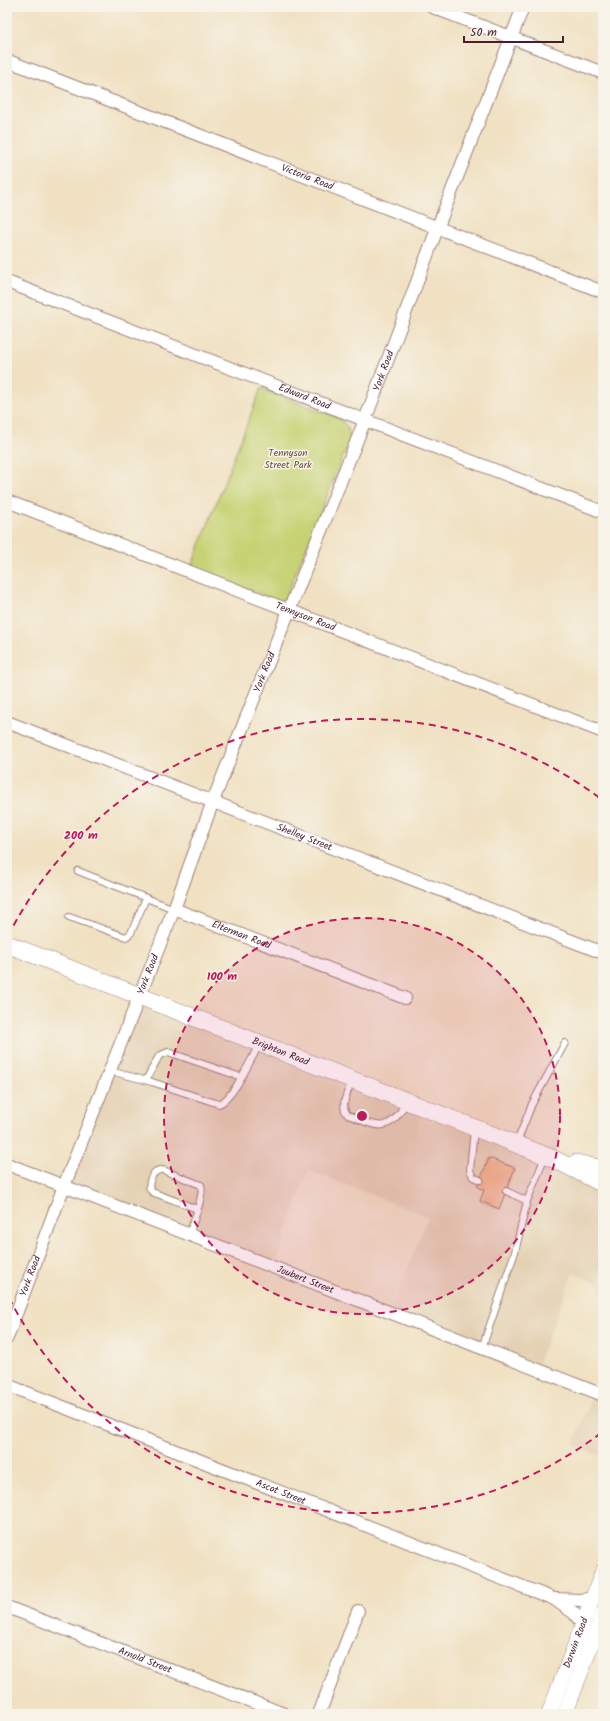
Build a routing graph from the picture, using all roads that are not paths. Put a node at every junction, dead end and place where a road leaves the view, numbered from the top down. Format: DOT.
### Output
graph roads {
  1 [pos="432,7"];
  2 [pos="523,7"];
  3 [pos="511,38"];
  4 [pos="11,62"];
  5 [pos="603,73"];
  6 [pos="436,229"];
  7 [pos="7,282"];
  8 [pos="603,292"];
  9 [pos="365,420"];
  10 [pos="7,501"];
  11 [pos="603,512"];
  12 [pos="290,611"];
  13 [pos="7,722"];
  14 [pos="603,732"];
  15 [pos="213,801"];
  16 [pos="78,871"];
  17 [pos="146,898"];
  18 [pos="174,909"];
  19 [pos="69,917"];
  20 [pos="7,944"];
  21 [pos="603,953"];
  22 [pos="139,996"];
  23 [pos="405,998"];
  24 [pos="565,1043"];
  25 [pos="260,1044"];
  26 [pos="110,1071"];
  27 [pos="241,1077"];
  28 [pos="146,1080"];
  29 [pos="352,1080"];
  30 [pos="406,1101"];
  31 [pos="475,1128"];
  32 [pos="516,1144"];
  33 [pos="550,1157"];
  34 [pos="7,1164"];
  35 [pos="603,1169"];
  36 [pos="480,1180"];
  37 [pos="603,1184"];
  38 [pos="64,1186"];
  39 [pos="506,1191"];
  40 [pos="527,1201"];
  41 [pos="197,1209"];
  42 [pos="189,1235"];
  43 [pos="7,1338"];
  44 [pos="482,1348"];
  45 [pos="7,1385"];
  46 [pos="603,1395"];
  47 [pos="603,1572"];
  48 [pos="593,1598"];
  49 [pos="554,1599"];
  50 [pos="7,1607"];
  51 [pos="358,1611"];
  52 [pos="602,1621"];
  53 [pos="583,1625"];
  54 [pos="284,1714"];
  55 [pos="319,1714"];
  56 [pos="549,1714"];
  57 [pos="565,1714"];
  1 -- 3 [label="street"];
  2 -- 3 [label="street, York Road"];
  3 -- 5 [label="street"];
  3 -- 6 [label="street, York Road"];
  4 -- 6 [label="street, Victoria Road"];
  6 -- 8 [label="street, Victoria Road"];
  6 -- 9 [label="street, York Road"];
  7 -- 9 [label="street, Edward Road"];
  9 -- 11 [label="street, Edward Road"];
  9 -- 12 [label="street, York Road"];
  10 -- 12 [label="street, Tennyson Road"];
  12 -- 14 [label="street, Tennyson Road"];
  12 -- 15 [label="street, York Road"];
  13 -- 15 [label="street, Shelley Street"];
  15 -- 18 [label="street, York Road"];
  15 -- 21 [label="street, Shelley Street"];
  16 -- 17 [label="lane, Elterman Road"];
  17 -- 18 [label="lane, Elterman Road"];
  17 -- 19 [label="lane"];
  18 -- 22 [label="street, York Road"];
  18 -- 23 [label="street, Elterman Road"];
  20 -- 22 [label="main road, Brighton Road"];
  22 -- 25 [label="main road, Brighton Road"];
  22 -- 26 [label="street, York Road"];
  24 -- 32 [label="lane"];
  25 -- 27 [label="lane"];
  25 -- 29 [label="main road, Brighton Road"];
  26 -- 28 [label="lane"];
  26 -- 38 [label="street, York Road"];
  27 -- 28 [label="lane"];
  27 -- 28 [label="lane"];
  29 -- 30 [label="main road, Brighton Road"];
  29 -- 30 [label="lane"];
  30 -- 31 [label="main road, Brighton Road"];
  31 -- 32 [label="main road, Brighton Road"];
  31 -- 36 [label="lane"];
  32 -- 33 [label="main road, Brighton Road"];
  33 -- 35 [label="main road, Brighton Road"];
  33 -- 37 [label="main road, Brighton Road"];
  33 -- 40 [label="lane"];
  34 -- 38 [label="street, Joubert Street"];
  38 -- 42 [label="street, Joubert Street"];
  38 -- 43 [label="street, York Road"];
  39 -- 40 [label="lane"];
  40 -- 44 [label="lane"];
  41 -- 41 [label="lane"];
  41 -- 42 [label="lane"];
  42 -- 44 [label="street, Joubert Street"];
  44 -- 46 [label="street, Joubert Street"];
  45 -- 49 [label="street, Ascot Street"];
  47 -- 48 [label="street, Darwin Road"];
  48 -- 49 [label="street, Ascot Street"];
  48 -- 53 [label="street, Darwin Road"];
  49 -- 53 [label="street, Ascot Street"];
  50 -- 54 [label="street, Arnold Street"];
  51 -- 55 [label="street"];
  52 -- 57 [label="street, Darwin Road"];
  53 -- 56 [label="street, Darwin Road"];
}
